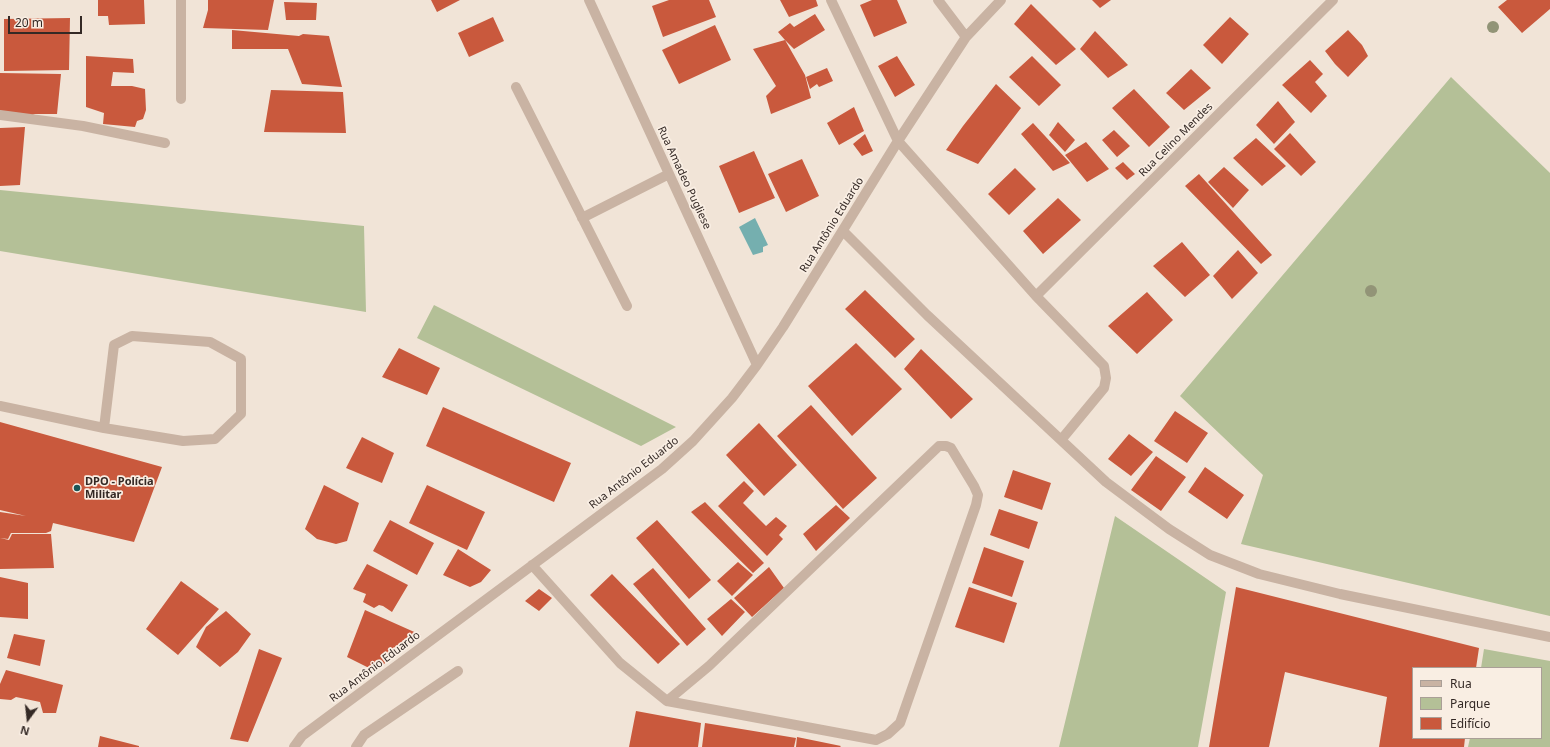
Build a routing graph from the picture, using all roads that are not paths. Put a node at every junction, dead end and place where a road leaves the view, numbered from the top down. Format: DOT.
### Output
graph roads {
  1 [pos="181,0"];
  2 [pos="589,0"];
  3 [pos="831,0"];
  4 [pos="938,0"];
  5 [pos="1002,0"];
  6 [pos="1334,0"];
  7 [pos="966,37"];
  8 [pos="516,87"];
  9 [pos="181,98"];
  10 [pos="0,115"];
  11 [pos="898,141"];
  12 [pos="165,143"];
  13 [pos="670,174"];
  14 [pos="582,218"];
  15 [pos="843,230"];
  16 [pos="1036,296"];
  17 [pos="627,306"];
  18 [pos="757,365"];
  19 [pos="0,406"];
  20 [pos="104,428"];
  21 [pos="1061,440"];
  22 [pos="532,565"];
  23 [pos="1550,637"];
  24 [pos="458,671"];
  25 [pos="667,701"];
  26 [pos="294,747"];
  27 [pos="356,747"];
  1 -- 9 [label="street"];
  2 -- 13 [label="street, Rua Amadeo Pugliese"];
  3 -- 11 [label="street"];
  4 -- 7 [label="street"];
  5 -- 7 [label="street, Rua Antônio Eduardo"];
  6 -- 16 [label="street, Rua Celino Mendes"];
  7 -- 11 [label="street, Rua Antônio Eduardo"];
  8 -- 14 [label="street"];
  10 -- 12 [label="street"];
  11 -- 15 [label="street, Rua Antônio Eduardo"];
  11 -- 16 [label="street"];
  13 -- 14 [label="street"];
  13 -- 18 [label="street, Rua Amadeo Pugliese"];
  14 -- 17 [label="street"];
  15 -- 18 [label="street, Rua Antônio Eduardo"];
  15 -- 21 [label="street"];
  16 -- 21 [label="street"];
  18 -- 22 [label="street, Rua Antônio Eduardo"];
  19 -- 20 [label="street"];
  20 -- 20 [label="street"];
  21 -- 23 [label="street"];
  22 -- 25 [label="street"];
  22 -- 26 [label="street, Rua Antônio Eduardo"];
  24 -- 27 [label="street"];
  25 -- 25 [label="street"];
}
